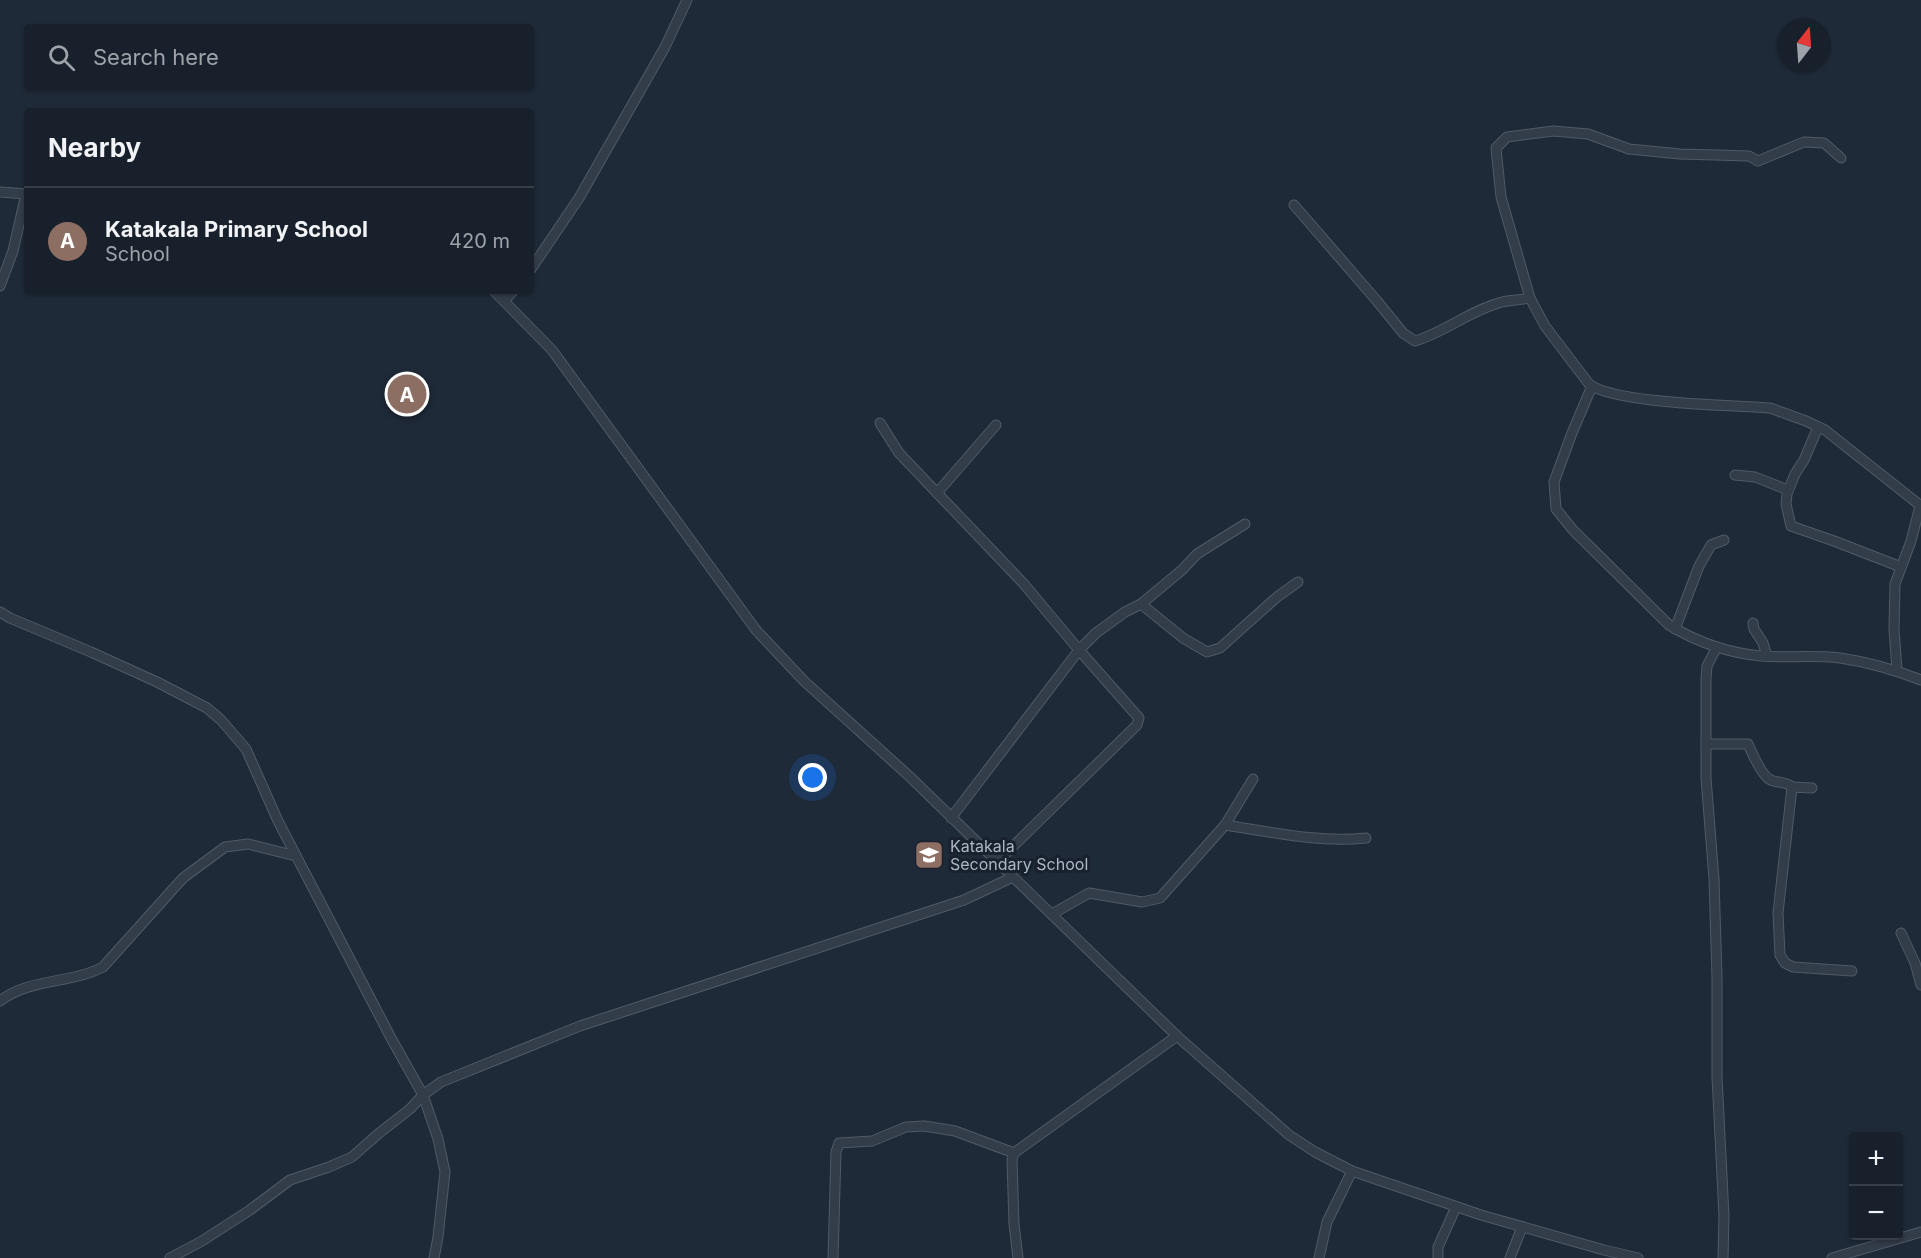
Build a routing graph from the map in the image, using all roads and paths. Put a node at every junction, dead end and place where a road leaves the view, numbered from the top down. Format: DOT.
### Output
graph roads {
  1 [pos="687,0"];
  2 [pos="1840,158"];
  3 [pos="0,192"];
  4 [pos="24,194"];
  5 [pos="24,203"];
  6 [pos="1294,205"];
  7 [pos="534,265"];
  8 [pos="0,286"];
  9 [pos="498,294"];
  10 [pos="510,294"];
  11 [pos="1530,298"];
  12 [pos="505,300"];
  13 [pos="1592,386"];
  14 [pos="880,423"];
  15 [pos="996,425"];
  16 [pos="1818,427"];
  17 [pos="1735,475"];
  18 [pos="1788,490"];
  19 [pos="937,492"];
  20 [pos="1921,506"];
  21 [pos="1245,524"];
  22 [pos="1724,540"];
  23 [pos="1901,567"];
  24 [pos="1298,582"];
  25 [pos="1142,604"];
  26 [pos="0,612"];
  27 [pos="1753,623"];
  28 [pos="1675,628"];
  29 [pos="1717,647"];
  30 [pos="1079,650"];
  31 [pos="1767,656"];
  32 [pos="1897,670"];
  33 [pos="1921,680"];
  34 [pos="1706,744"];
  35 [pos="1253,779"];
  36 [pos="1792,787"];
  37 [pos="1812,788"];
  38 [pos="951,818"];
  39 [pos="1225,825"];
  40 [pos="1366,838"];
  41 [pos="296,856"];
  42 [pos="997,862"];
  43 [pos="1013,877"];
  44 [pos="1052,914"];
  45 [pos="1901,933"];
  46 [pos="1852,971"];
  47 [pos="1921,985"];
  48 [pos="0,1000"];
  49 [pos="1177,1036"];
  50 [pos="423,1095"];
  51 [pos="1014,1153"];
  52 [pos="1352,1171"];
  53 [pos="1456,1207"];
  54 [pos="1522,1227"];
  55 [pos="1921,1232"];
  56 [pos="1625,1257"];
  57 [pos="170,1258"];
  58 [pos="434,1258"];
  59 [pos="833,1258"];
  60 [pos="1018,1258"];
  61 [pos="1319,1258"];
  62 [pos="1438,1258"];
  63 [pos="1510,1258"];
  64 [pos="1638,1258"];
  65 [pos="1724,1258"];
  66 [pos="1832,1258"];
  1 -- 7 [label="street"];
  2 -- 11 [label="street"];
  3 -- 4 [label="street"];
  5 -- 8 [label="street"];
  6 -- 11 [label="street"];
  9 -- 12 [label="street"];
  10 -- 12 [label="street"];
  11 -- 13 [label="street"];
  12 -- 38 [label="street"];
  13 -- 16 [label="street"];
  13 -- 28 [label="street"];
  14 -- 19 [label="street"];
  15 -- 19 [label="street"];
  16 -- 18 [label="street"];
  16 -- 20 [label="street"];
  17 -- 18 [label="street"];
  18 -- 23 [label="street"];
  19 -- 30 [label="street"];
  20 -- 23 [label="street"];
  21 -- 25 [label="street"];
  22 -- 28 [label="street"];
  23 -- 32 [label="street"];
  24 -- 25 [label="street"];
  25 -- 30 [label="street"];
  26 -- 41 [label="street"];
  27 -- 31 [label="street"];
  28 -- 29 [label="street"];
  29 -- 31 [label="street"];
  29 -- 34 [label="street"];
  30 -- 38 [label="street"];
  30 -- 42 [label="street"];
  31 -- 32 [label="street"];
  32 -- 33 [label="street"];
  34 -- 36 [label="street"];
  34 -- 65 [label="street"];
  35 -- 39 [label="street"];
  36 -- 37 [label="street"];
  36 -- 46 [label="street"];
  38 -- 42 [label="street"];
  39 -- 40 [label="street"];
  39 -- 44 [label="street"];
  41 -- 48 [label="street"];
  41 -- 50 [label="street"];
  42 -- 43 [label="street"];
  43 -- 44 [label="street"];
  43 -- 50 [label="street"];
  44 -- 49 [label="street"];
  45 -- 47 [label="street"];
  49 -- 51 [label="street"];
  49 -- 52 [label="street"];
  50 -- 57 [label="street"];
  50 -- 58 [label="street"];
  51 -- 59 [label="street"];
  51 -- 60 [label="street"];
  52 -- 53 [label="street"];
  52 -- 61 [label="street"];
  53 -- 54 [label="street"];
  53 -- 62 [label="street"];
  54 -- 56 [label="street"];
  54 -- 63 [label="street"];
  55 -- 66 [label="street"];
  56 -- 64 [label="street"];
}
